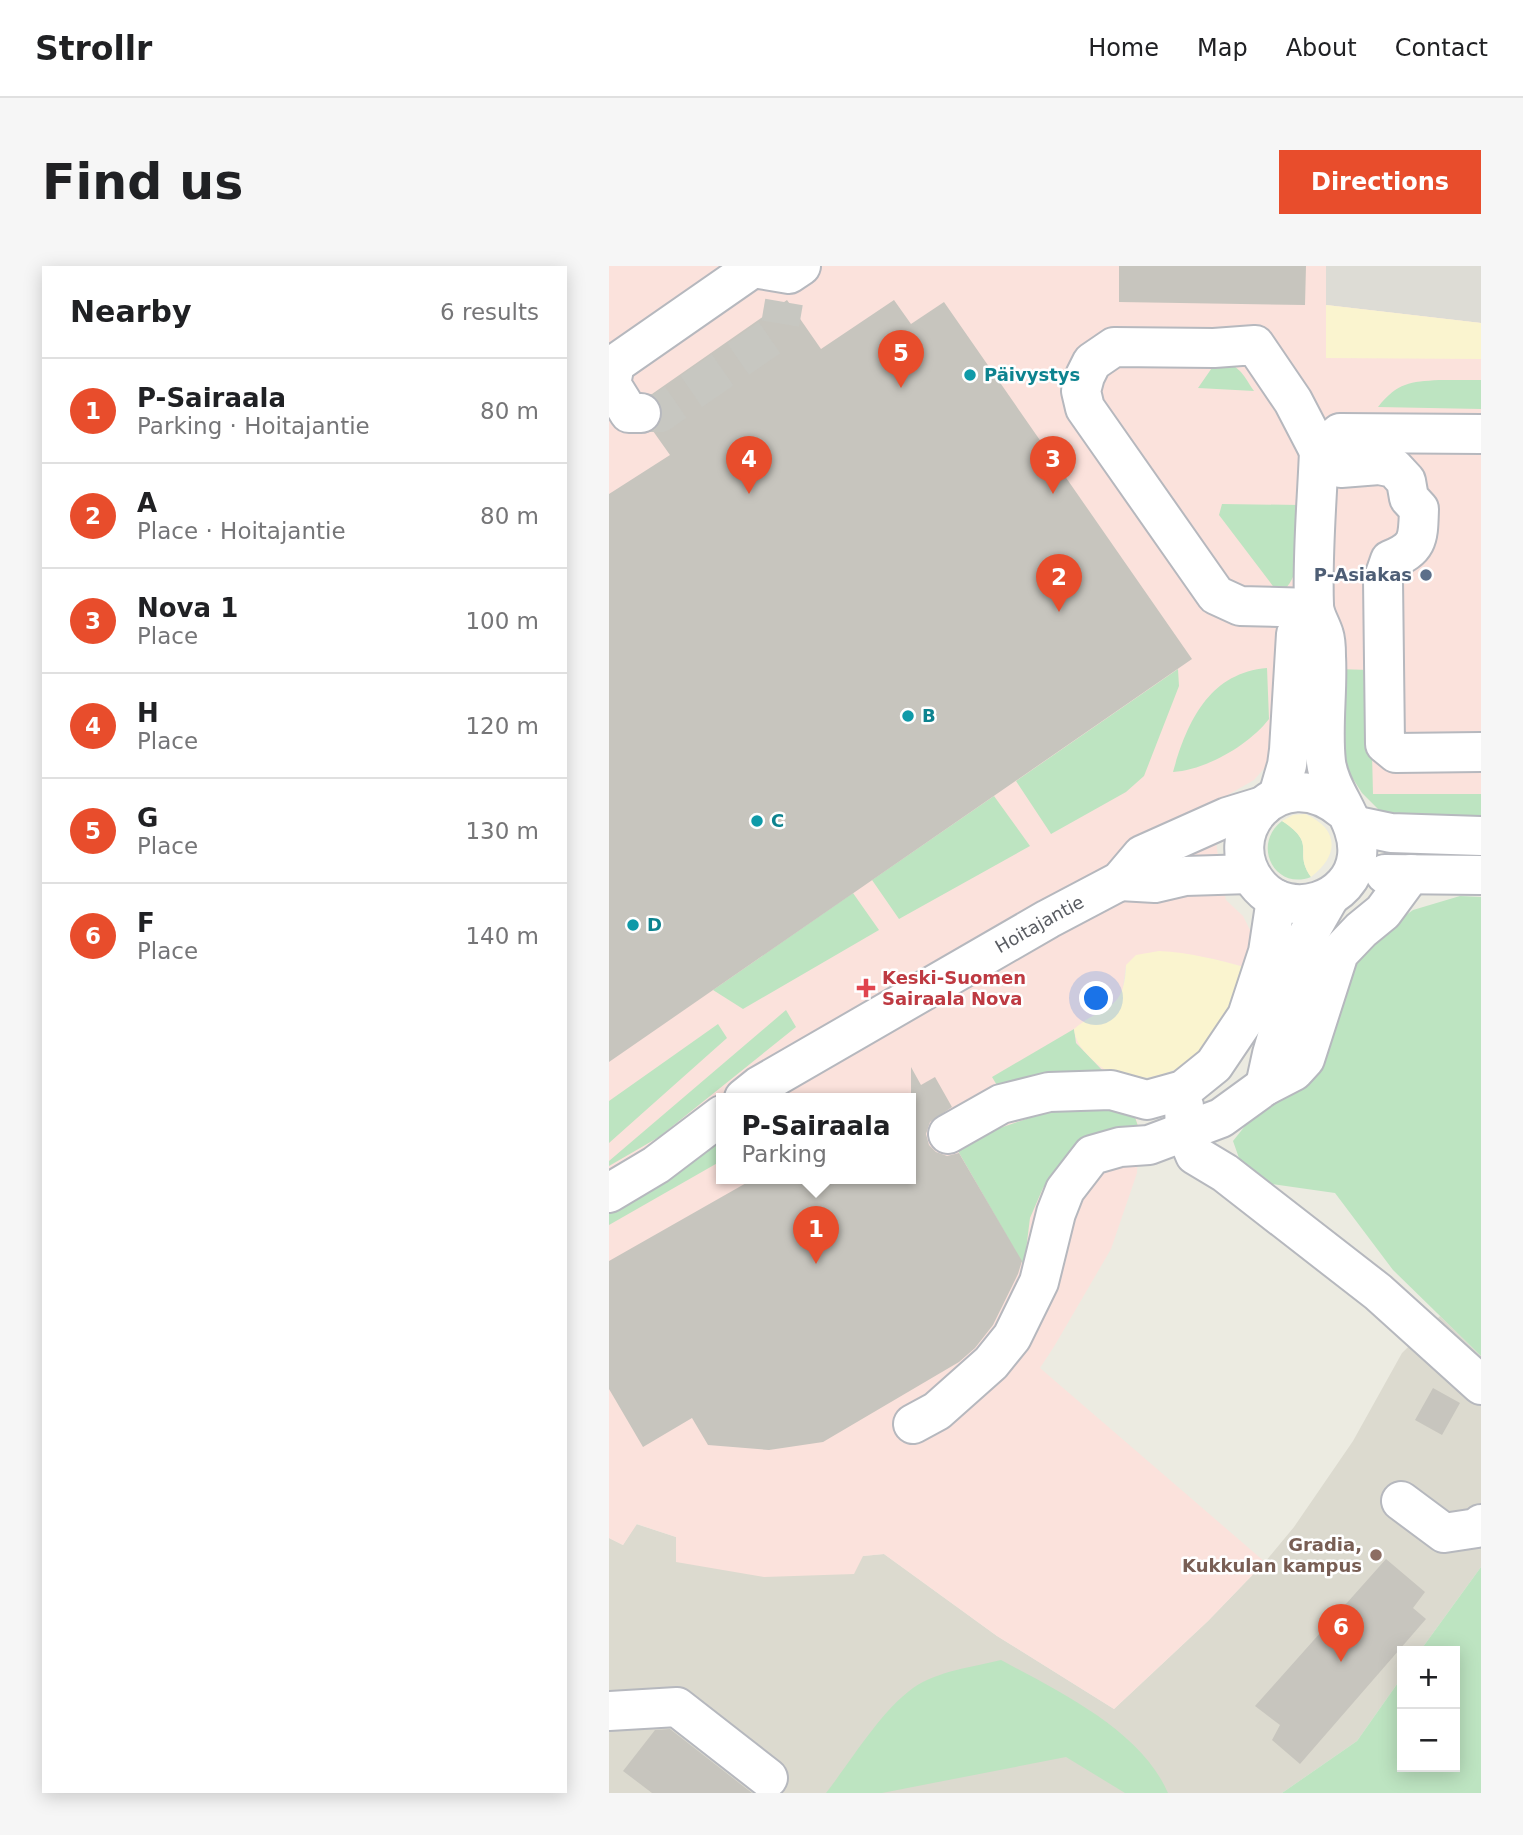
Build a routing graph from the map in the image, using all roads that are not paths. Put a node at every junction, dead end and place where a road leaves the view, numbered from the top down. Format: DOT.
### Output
graph roads {
  1 [pos="792,281"];
  2 [pos="641,413"];
  3 [pos="1481,433"];
  4 [pos="1319,451"];
  5 [pos="1314,608"];
  6 [pos="1481,752"];
  7 [pos="1270,801"];
  8 [pos="1348,817"];
  9 [pos="1481,836"];
  10 [pos="1411,874"];
  11 [pos="1481,875"];
  12 [pos="1120,880"];
  13 [pos="1263,886"];
  14 [pos="1340,886"];
  15 [pos="1265,1086"];
  16 [pos="1183,1090"];
  17 [pos="750,1093"];
  18 [pos="716,1120"];
  19 [pos="1185,1131"];
  20 [pos="948,1134"];
  21 [pos="609,1193"];
  22 [pos="1481,1385"];
  23 [pos="913,1424"];
  24 [pos="1401,1501"];
  25 [pos="1481,1524"];
  26 [pos="609,1711"];
  27 [pos="768,1778"];
  1 -- 2 [label="street"];
  3 -- 4 [label="street"];
  4 -- 5 [label="street"];
  4 -- 5 [label="street"];
  4 -- 6 [label="street"];
  5 -- 7 [label="street"];
  5 -- 8 [label="street"];
  7 -- 8 [label="street"];
  7 -- 12 [label="street, Hoitajantie"];
  7 -- 13 [label="street"];
  8 -- 9 [label="street"];
  8 -- 14 [label="street"];
  10 -- 11 [label="street"];
  10 -- 14 [label="street"];
  10 -- 15 [label="street"];
  12 -- 13 [label="street"];
  12 -- 17 [label="street, Hoitajantie"];
  13 -- 14 [label="street"];
  13 -- 16 [label="street"];
  14 -- 15 [label="street"];
  15 -- 19 [label="street"];
  16 -- 19 [label="street"];
  16 -- 20 [label="street"];
  18 -- 21 [label="street"];
  19 -- 22 [label="street"];
  19 -- 23 [label="street"];
  24 -- 25 [label="street"];
  26 -- 27 [label="street"];
}
